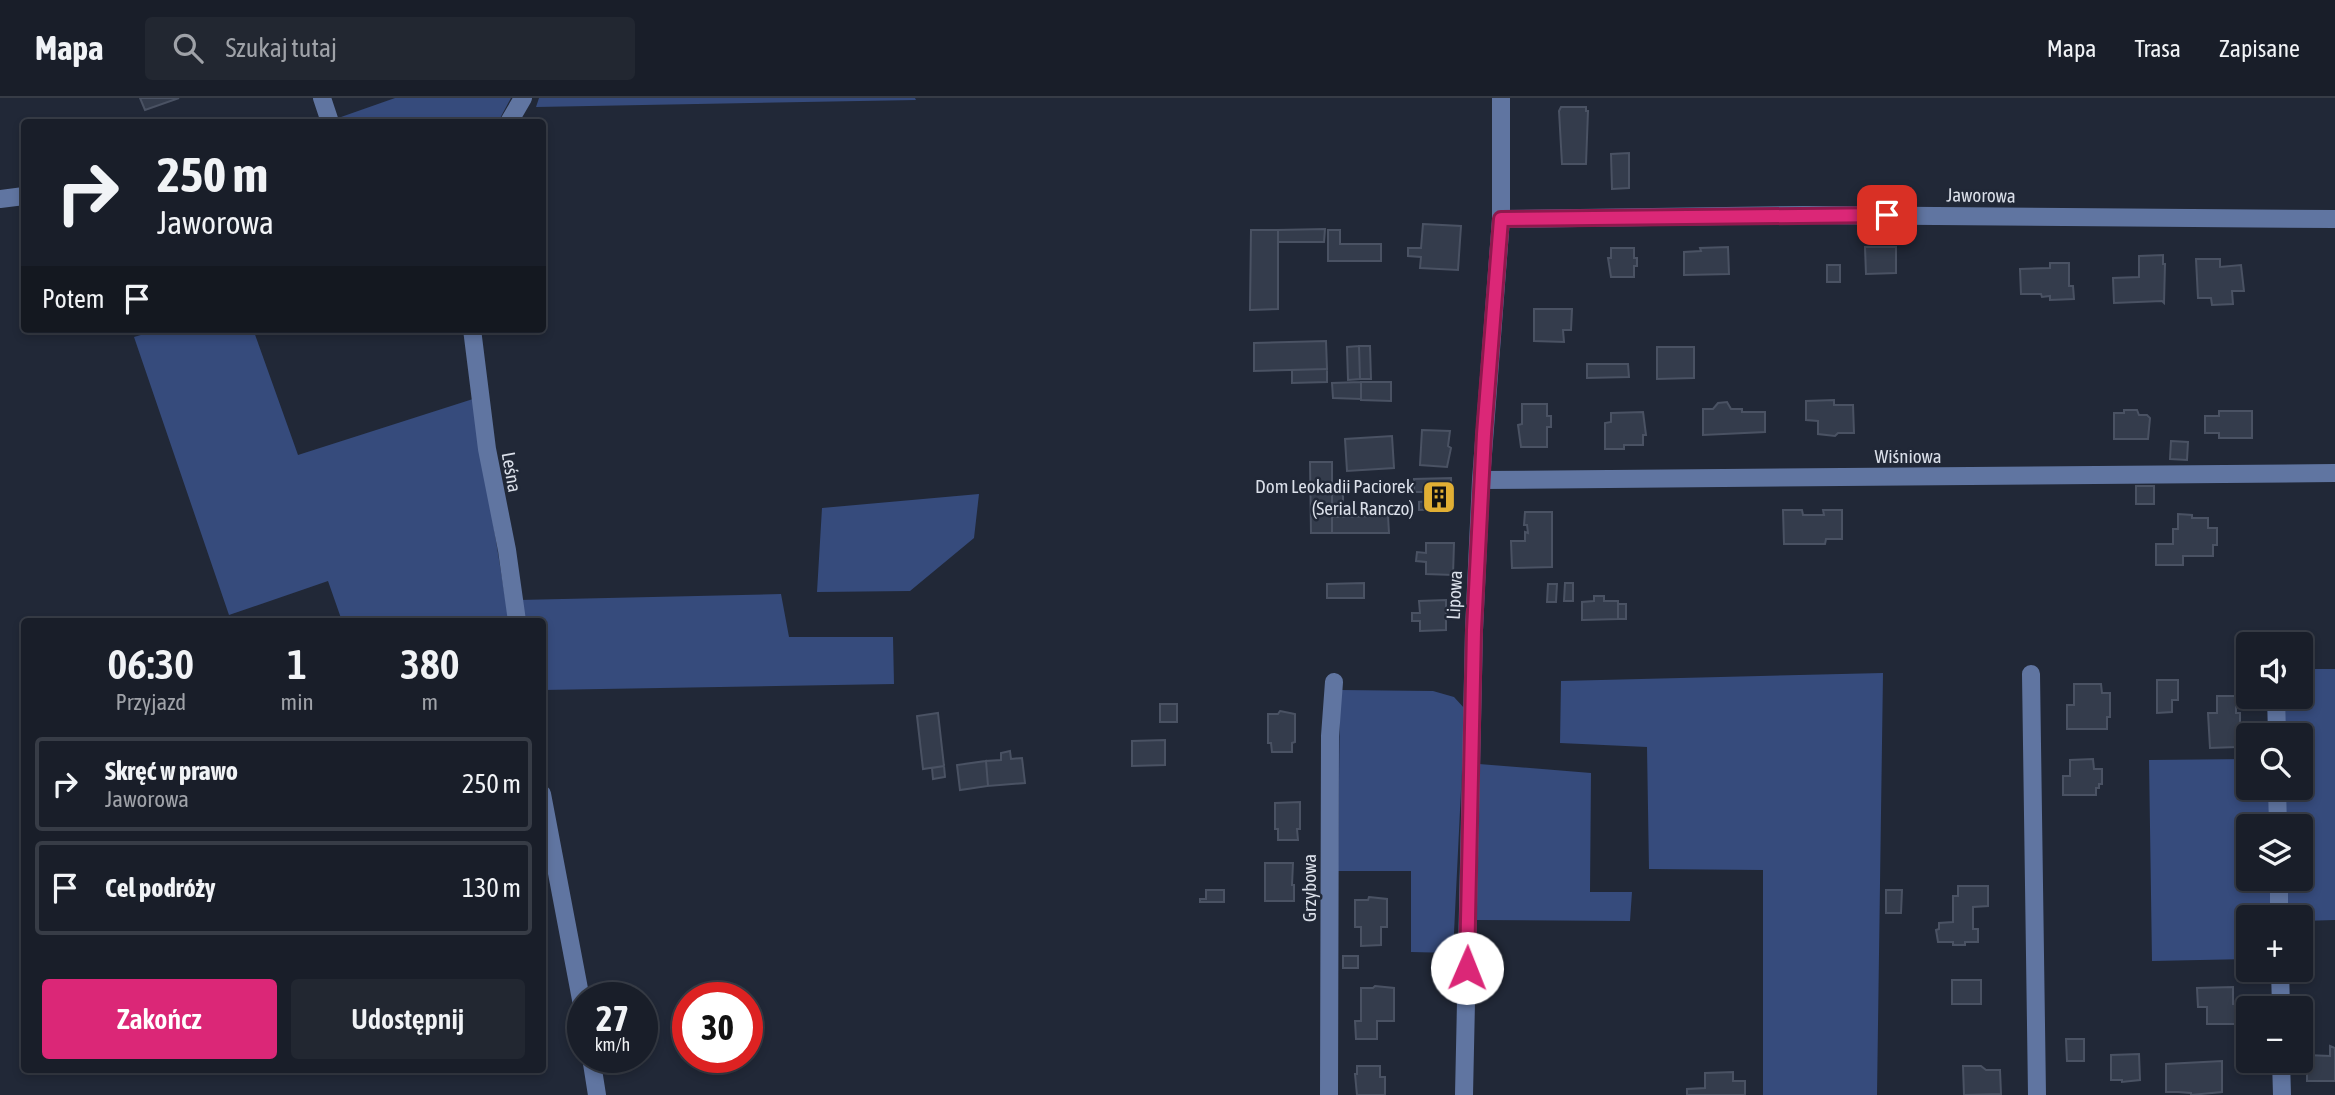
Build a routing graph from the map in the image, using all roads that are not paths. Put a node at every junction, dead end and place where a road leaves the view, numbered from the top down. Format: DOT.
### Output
graph roads {
  1 [pos="322,98"];
  2 [pos="523,98"];
  3 [pos="1501,98"];
  4 [pos="329,119"];
  5 [pos="511,119"];
  6 [pos="21,196"];
  7 [pos="0,199"];
  8 [pos="1501,219"];
  9 [pos="2335,219"];
  10 [pos="472,333"];
  11 [pos="2335,473"];
  12 [pos="1481,480"];
  13 [pos="517,618"];
  14 [pos="2031,674"];
  15 [pos="1334,682"];
  16 [pos="546,815"];
  17 [pos="578,982"];
  18 [pos="594,1073"];
  19 [pos="2281,1073"];
  20 [pos="597,1095"];
  21 [pos="1329,1095"];
  22 [pos="1464,1095"];
  23 [pos="2037,1095"];
  24 [pos="2282,1095"];
  1 -- 4 [label="street"];
  2 -- 5 [label="street"];
  3 -- 8 [label="street, Lipowa"];
  6 -- 7 [label="street"];
  8 -- 9 [label="street, Jaworowa"];
  8 -- 12 [label="street, Lipowa"];
  10 -- 13 [label="street, Leśna"];
  11 -- 12 [label="street, Wiśniowa"];
  12 -- 22 [label="street, Lipowa"];
  14 -- 23 [label="street"];
  15 -- 21 [label="street, Grzybowa"];
  16 -- 17 [label="street"];
  18 -- 20 [label="street"];
  19 -- 24 [label="street"];
}
